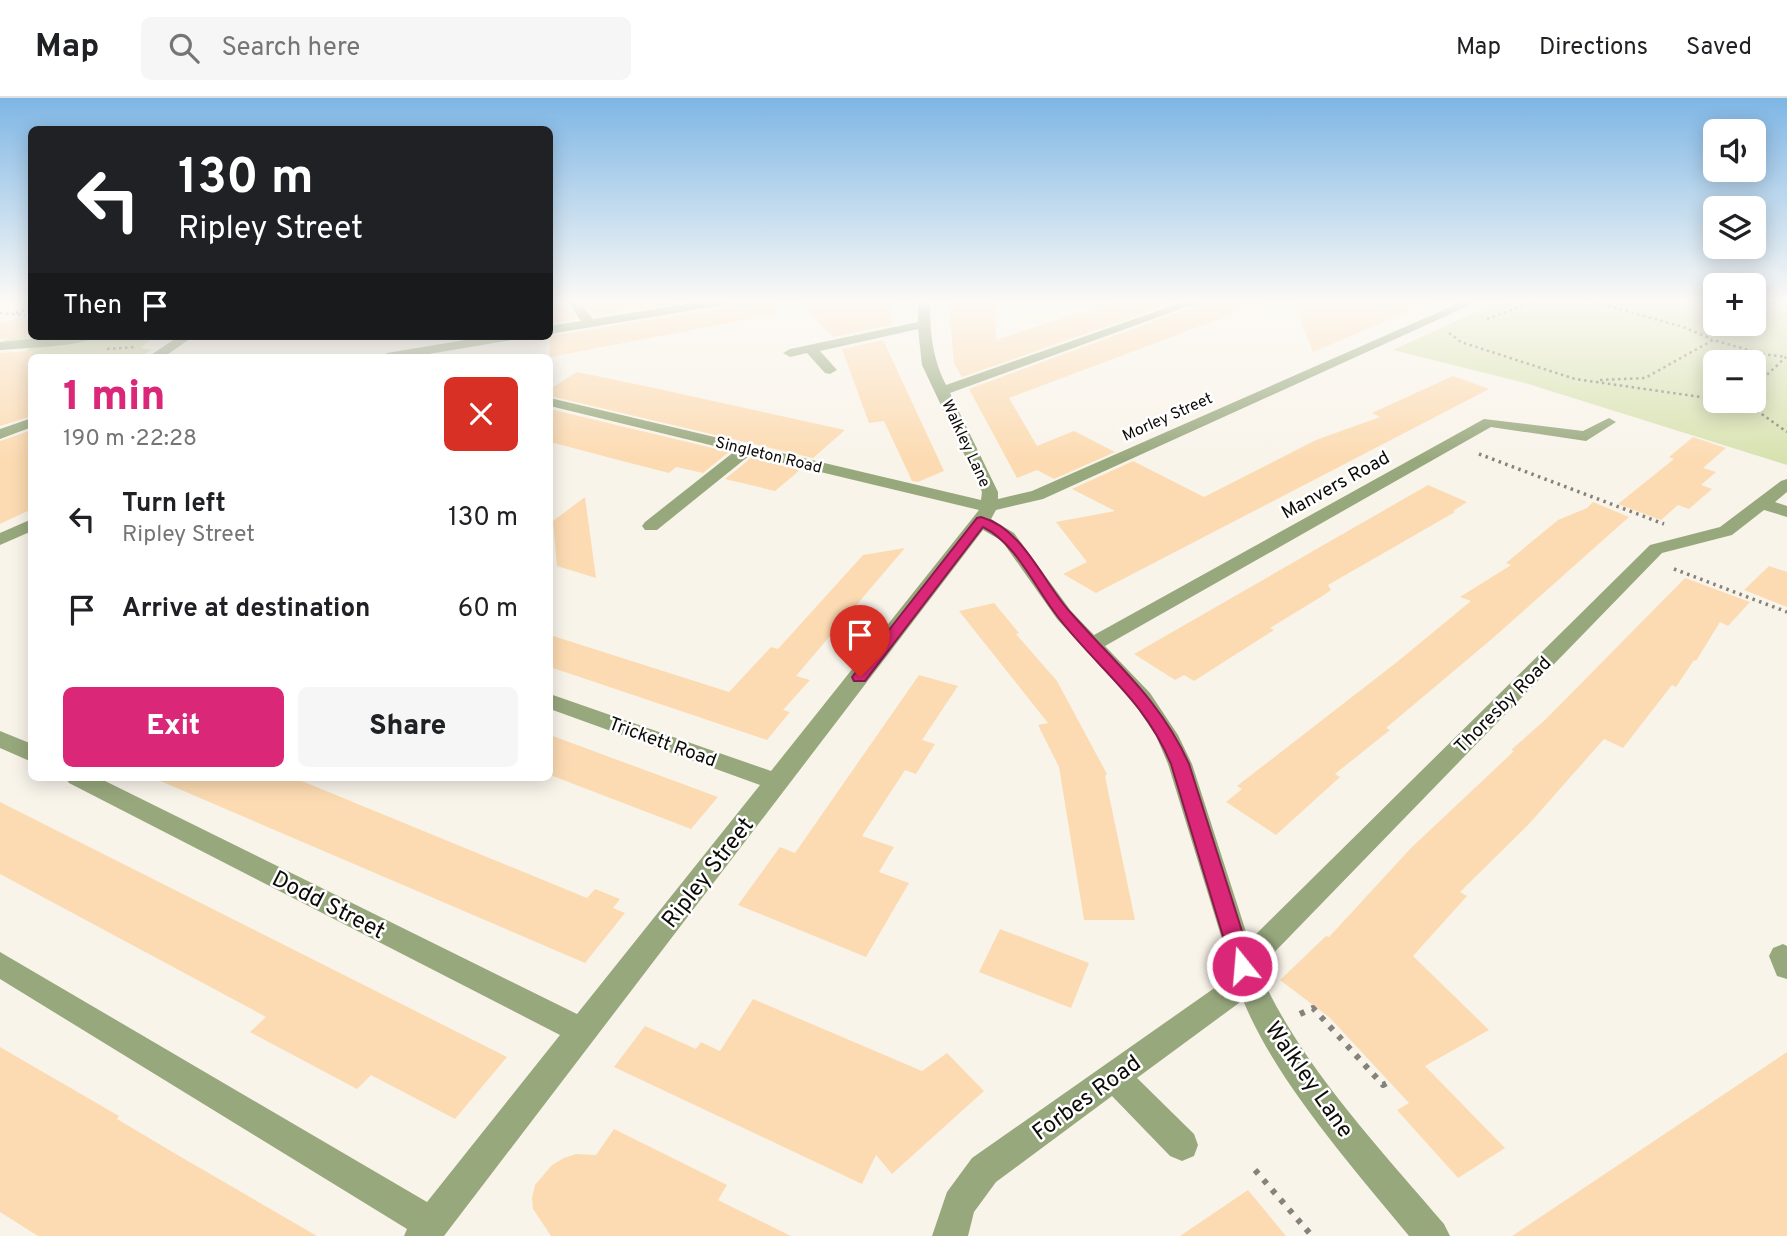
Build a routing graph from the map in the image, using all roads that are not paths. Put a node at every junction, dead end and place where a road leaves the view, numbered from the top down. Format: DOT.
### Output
graph roads {
  1 [pos="816,354"];
  2 [pos="927,354"];
  3 [pos="1047,354"];
  4 [pos="1354,354"];
  5 [pos="830,370"];
  6 [pos="943,391"];
  7 [pos="553,404"];
  8 [pos="1609,422"];
  9 [pos="28,424"];
  10 [pos="0,434"];
  11 [pos="749,448"];
  12 [pos="1787,484"];
  13 [pos="1762,503"];
  14 [pos="1787,512"];
  15 [pos="985,513"];
  16 [pos="28,526"];
  17 [pos="651,526"];
  18 [pos="0,540"];
  19 [pos="1093,644"];
  20 [pos="553,702"];
  21 [pos="2,742"];
  22 [pos="28,752"];
  23 [pos="85,781"];
  24 [pos="776,782"];
  25 [pos="0,964"];
  26 [pos="1245,973"];
  27 [pos="581,1031"];
  28 [pos="1114,1077"];
  29 [pos="1182,1145"];
  30 [pos="426,1230"];
  31 [pos="950,1236"];
  32 [pos="1432,1236"];
  1 -- 5 [label="street"];
  2 -- 6 [label="street, Walkley Lane"];
  3 -- 6 [label="street"];
  4 -- 15 [label="street, Morley Street"];
  6 -- 15 [label="street, Walkley Lane"];
  7 -- 11 [label="street, Singleton Road"];
  8 -- 19 [label="street, Manvers Road"];
  9 -- 10 [label="street"];
  11 -- 15 [label="street, Singleton Road"];
  11 -- 17 [label="street"];
  12 -- 13 [label="street, Thoresby Road"];
  13 -- 14 [label="street"];
  13 -- 26 [label="street, Thoresby Road"];
  15 -- 19 [label="street, Walkley Lane"];
  15 -- 24 [label="street, Ripley Street"];
  16 -- 18 [label="street"];
  19 -- 26 [label="street, Walkley Lane"];
  20 -- 24 [label="street, Trickett Road"];
  21 -- 22 [label="street"];
  23 -- 27 [label="street, Dodd Street"];
  24 -- 27 [label="street, Ripley Street"];
  25 -- 30 [label="street"];
  26 -- 28 [label="street, Forbes Road"];
  26 -- 32 [label="street, Walkley Lane"];
  27 -- 30 [label="street, Ripley Street"];
  28 -- 29 [label="street"];
  28 -- 31 [label="street, Forbes Road"];
}
